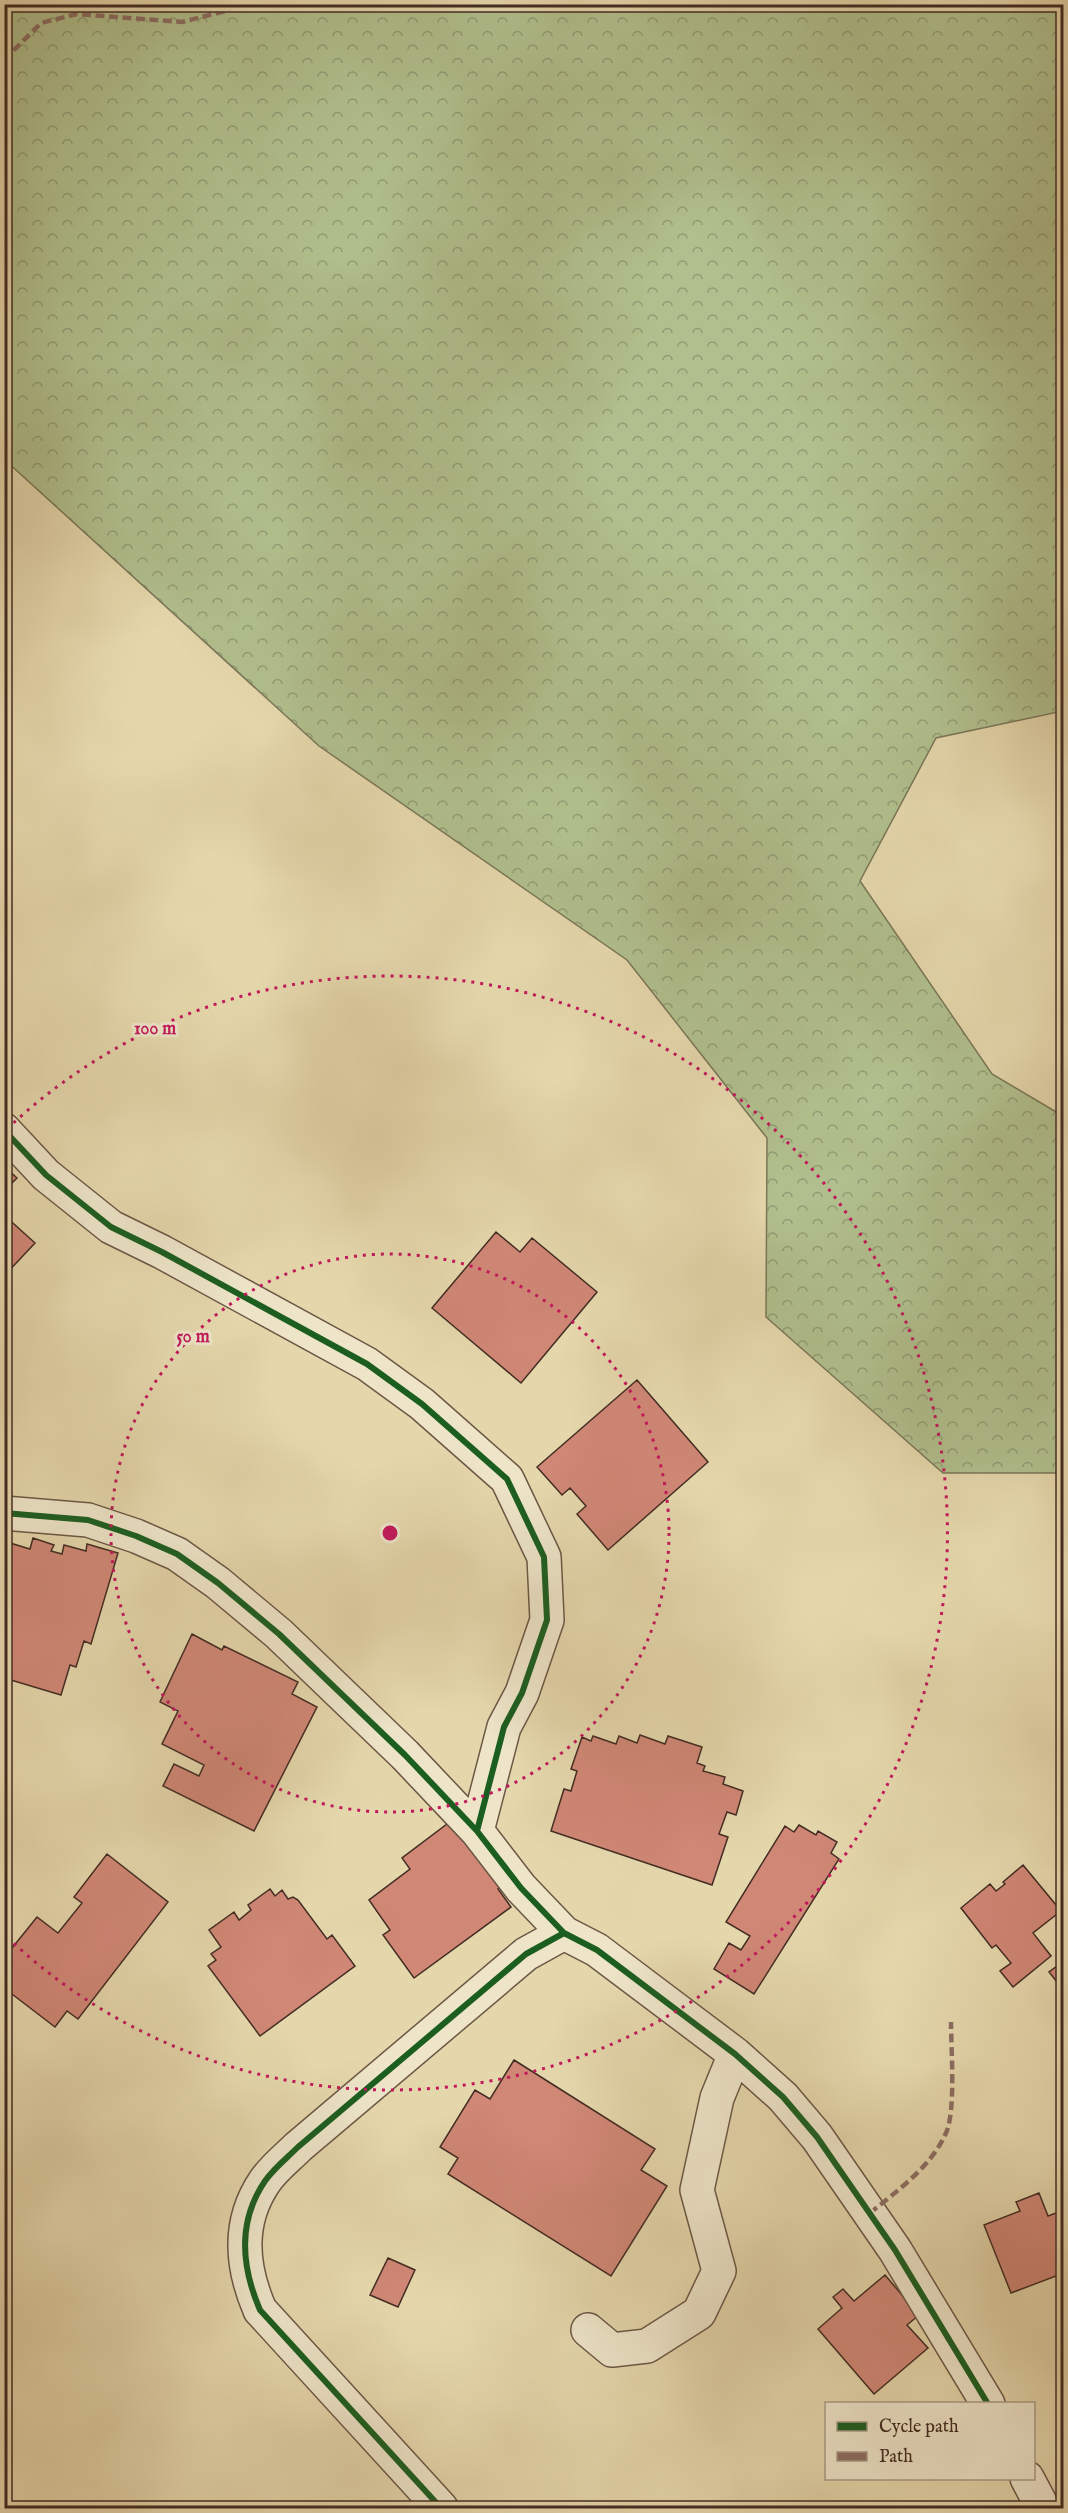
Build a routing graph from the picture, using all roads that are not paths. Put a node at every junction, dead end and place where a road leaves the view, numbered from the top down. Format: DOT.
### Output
graph roads {
  1 [pos="4,1130"];
  2 [pos="4,1513"];
  3 [pos="477,1830"];
  4 [pos="564,1933"];
  5 [pos="735,2054"];
  6 [pos="588,2330"];
  7 [pos="987,2402"];
  8 [pos="1029,2480"];
  9 [pos="441,2508"];
  10 [pos="1043,2508"];
  1 -- 3 [label="street"];
  2 -- 3 [label="street"];
  3 -- 4 [label="street"];
  4 -- 5 [label="street"];
  4 -- 9 [label="street"];
  5 -- 6 [label="street"];
  5 -- 7 [label="street"];
  8 -- 10 [label="street"];
}
